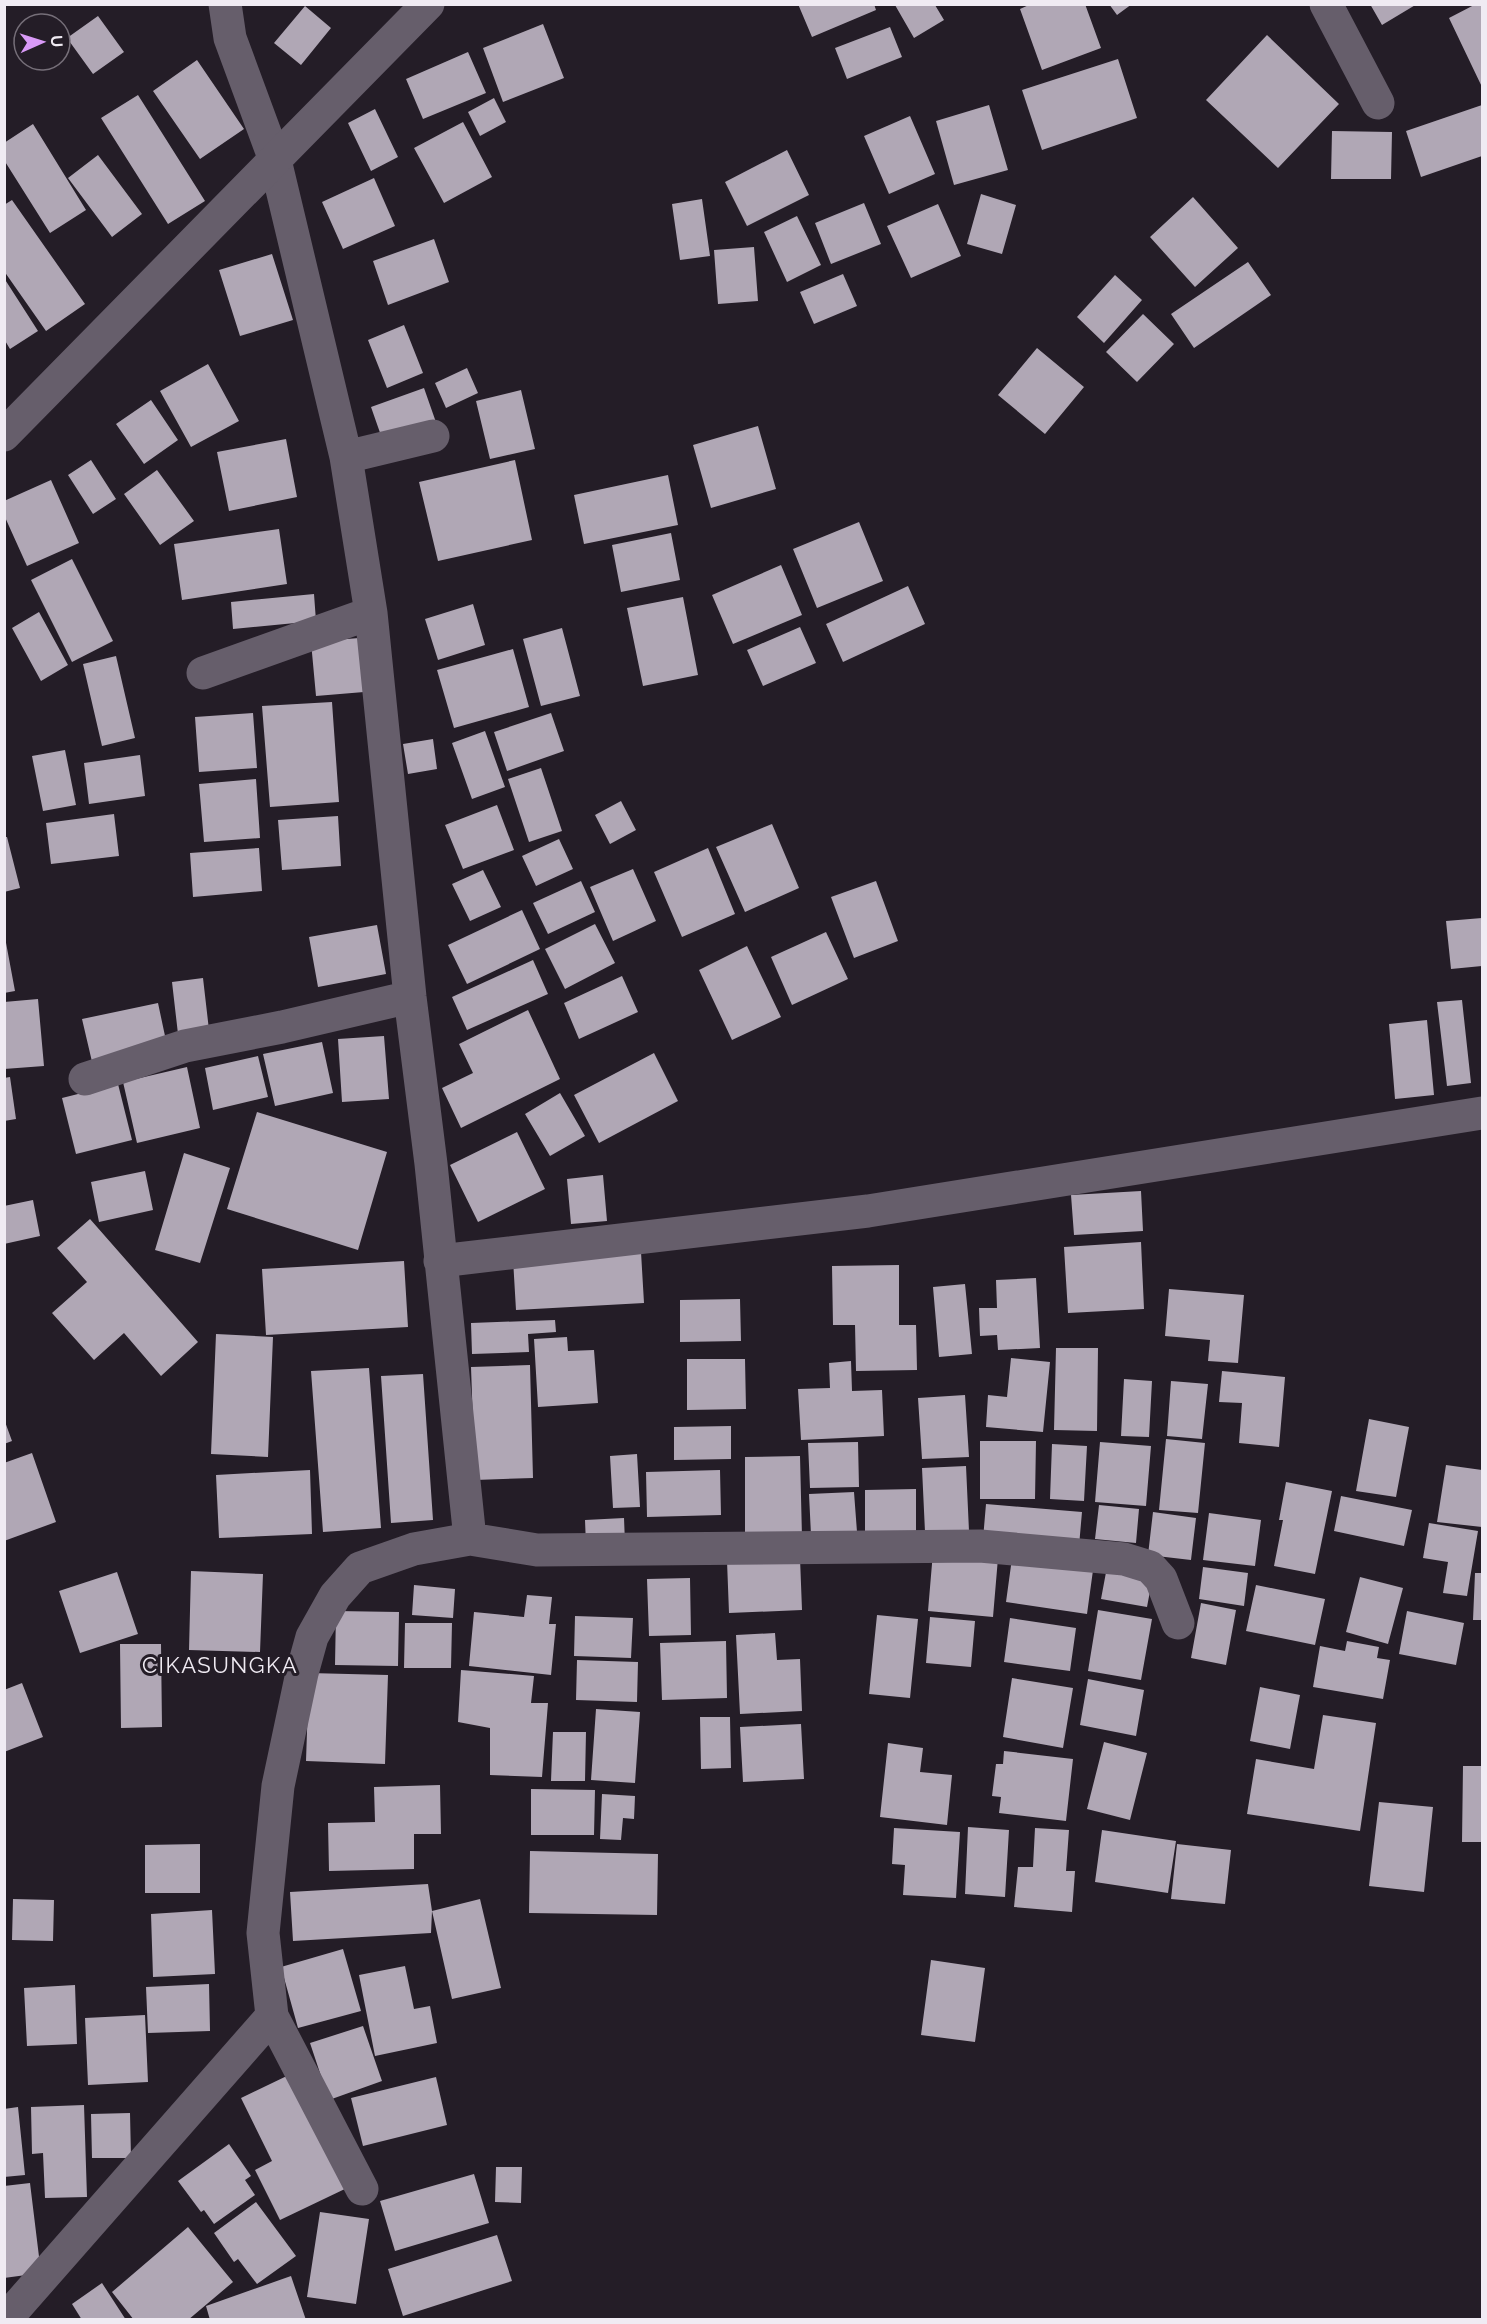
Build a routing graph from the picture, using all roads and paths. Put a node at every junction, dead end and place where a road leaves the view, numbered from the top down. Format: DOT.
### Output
graph roads {
  1 [pos="225,4"];
  2 [pos="428,4"];
  3 [pos="1326,4"];
  4 [pos="1378,103"];
  5 [pos="275,160"];
  6 [pos="4,435"];
  7 [pos="433,436"];
  8 [pos="346,458"];
  9 [pos="371,613"];
  10 [pos="203,673"];
  11 [pos="410,997"];
  12 [pos="86,1079"];
  13 [pos="1482,1113"];
  14 [pos="440,1261"];
  15 [pos="470,1539"];
  16 [pos="1178,1623"];
  17 [pos="272,2016"];
  18 [pos="362,2189"];
  19 [pos="5,2319"];
  1 -- 5 [label="street"];
  2 -- 5 [label="street"];
  3 -- 4 [label="street"];
  5 -- 6 [label="street"];
  5 -- 8 [label="street"];
  7 -- 8 [label="street"];
  8 -- 9 [label="street"];
  9 -- 10 [label="street"];
  9 -- 11 [label="street"];
  11 -- 12 [label="street"];
  11 -- 14 [label="street"];
  13 -- 14 [label="street"];
  14 -- 15 [label="street"];
  15 -- 16 [label="street"];
  15 -- 17 [label="street"];
  17 -- 18 [label="street"];
  17 -- 19 [label="street"];
}
